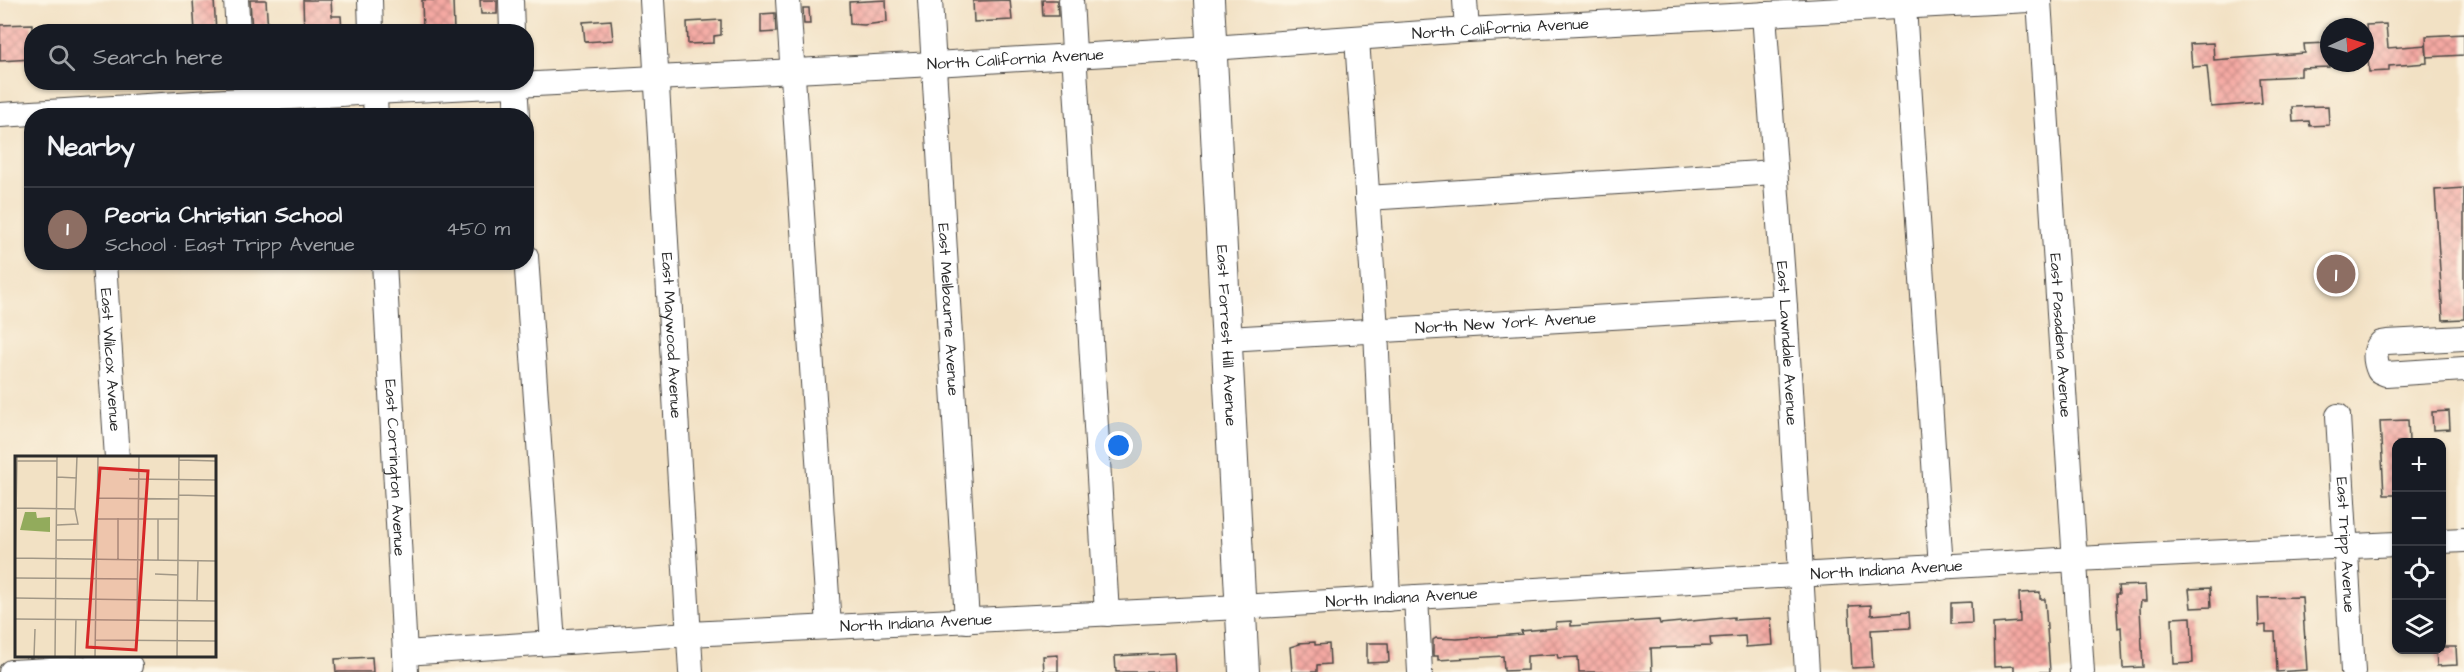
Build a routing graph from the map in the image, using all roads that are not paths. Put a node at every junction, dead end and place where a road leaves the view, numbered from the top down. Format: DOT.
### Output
graph roads {
  1 [pos="236,0"];
  2 [pos="370,0"];
  3 [pos="511,0"];
  4 [pos="652,0"];
  5 [pos="788,0"];
  6 [pos="930,0"];
  7 [pos="1071,0"];
  8 [pos="1209,0"];
  9 [pos="1465,0"];
  10 [pos="2029,0"];
  11 [pos="2039,0"];
  12 [pos="1904,7"];
  13 [pos="1764,14"];
  14 [pos="238,24"];
  15 [pos="371,24"];
  16 [pos="512,24"];
  17 [pos="1467,30"];
  18 [pos="1357,38"];
  19 [pos="1212,48"];
  20 [pos="1074,56"];
  21 [pos="934,64"];
  22 [pos="792,71"];
  23 [pos="657,78"];
  24 [pos="534,83"];
  25 [pos="450,90"];
  26 [pos="515,90"];
  27 [pos="243,92"];
  28 [pos="375,97"];
  29 [pos="130,108"];
  30 [pos="516,108"];
  31 [pos="24,114"];
  32 [pos="0,115"];
  33 [pos="1775,172"];
  34 [pos="1367,198"];
  35 [pos="105,270"];
  36 [pos="384,270"];
  37 [pos="527,270"];
  38 [pos="1785,307"];
  39 [pos="1376,330"];
  40 [pos="2464,338"];
  41 [pos="1227,339"];
  42 [pos="2464,369"];
  43 [pos="2338,416"];
  44 [pos="117,456"];
  45 [pos="2464,540"];
  46 [pos="2446,541"];
  47 [pos="2392,544"];
  48 [pos="2345,546"];
  49 [pos="2076,559"];
  50 [pos="1941,568"];
  51 [pos="1802,576"];
  52 [pos="1416,597"];
  53 [pos="1388,599"];
  54 [pos="1239,607"];
  55 [pos="1107,614"];
  56 [pos="967,621"];
  57 [pos="829,627"];
  58 [pos="689,634"];
  59 [pos="553,643"];
  60 [pos="406,663"];
  61 [pos="130,664"];
  62 [pos="11,672"];
  63 [pos="691,672"];
  64 [pos="1244,672"];
  65 [pos="1420,672"];
  66 [pos="1807,672"];
  67 [pos="2082,672"];
  68 [pos="2354,672"];
  1 -- 14 [label="street"];
  2 -- 15 [label="street"];
  3 -- 16 [label="street"];
  4 -- 23 [label="street, East Maywood Avenue"];
  5 -- 22 [label="street"];
  6 -- 21 [label="street, East Melbourne Avenue"];
  7 -- 20 [label="street"];
  8 -- 19 [label="main road, East Forrest Hill Avenue"];
  9 -- 17 [label="street"];
  10 -- 12 [label="street, North California Avenue"];
  11 -- 49 [label="street, East Pasadena Avenue"];
  12 -- 13 [label="street, North California Avenue"];
  12 -- 50 [label="street"];
  13 -- 17 [label="street, North California Avenue"];
  13 -- 33 [label="street, East Lawndale Avenue"];
  17 -- 18 [label="street, North California Avenue"];
  18 -- 19 [label="street, North California Avenue"];
  18 -- 34 [label="street"];
  19 -- 20 [label="street, North California Avenue"];
  19 -- 41 [label="main road, East Forrest Hill Avenue"];
  20 -- 21 [label="street, North California Avenue"];
  20 -- 55 [label="street"];
  21 -- 22 [label="street, North California Avenue"];
  21 -- 56 [label="street, East Melbourne Avenue"];
  22 -- 23 [label="street, North California Avenue"];
  22 -- 57 [label="street"];
  23 -- 24 [label="street, North California Avenue"];
  23 -- 58 [label="street, East Maywood Avenue"];
  25 -- 28 [label="street, North California Avenue"];
  26 -- 30 [label="street"];
  27 -- 28 [label="street, North California Avenue"];
  27 -- 29 [label="street, North California Avenue"];
  31 -- 32 [label="street, North California Avenue"];
  33 -- 34 [label="street"];
  33 -- 38 [label="street, East Lawndale Avenue"];
  34 -- 39 [label="street"];
  35 -- 44 [label="street, East Wilcox Avenue"];
  36 -- 60 [label="street, East Corrington Avenue"];
  37 -- 59 [label="street"];
  38 -- 39 [label="street, North New York Avenue"];
  38 -- 51 [label="street, East Lawndale Avenue"];
  39 -- 41 [label="street, North New York Avenue"];
  39 -- 53 [label="street"];
  40 -- 42 [label="street"];
  41 -- 54 [label="main road, East Forrest Hill Avenue"];
  43 -- 48 [label="street, East Tripp Avenue"];
  45 -- 46 [label="street"];
  47 -- 48 [label="street, North Indiana Avenue"];
  48 -- 49 [label="street, North Indiana Avenue"];
  48 -- 68 [label="street, East Tripp Avenue"];
  49 -- 50 [label="street, North Indiana Avenue"];
  49 -- 67 [label="street, East Pasadena Avenue"];
  50 -- 51 [label="street, North Indiana Avenue"];
  51 -- 52 [label="street, North Indiana Avenue"];
  51 -- 66 [label="street, East Lawndale Avenue"];
  52 -- 53 [label="street, North Indiana Avenue"];
  52 -- 65 [label="street"];
  53 -- 54 [label="street, North Indiana Avenue"];
  54 -- 55 [label="street, North Indiana Avenue"];
  54 -- 64 [label="main road, East Forrest Hill Avenue"];
  55 -- 56 [label="street, North Indiana Avenue"];
  56 -- 57 [label="street, North Indiana Avenue"];
  57 -- 58 [label="street, North Indiana Avenue"];
  58 -- 59 [label="street, North Indiana Avenue"];
  58 -- 63 [label="street, East Maywood Avenue"];
  59 -- 60 [label="street, North Indiana Avenue"];
  61 -- 62 [label="street"];
}
